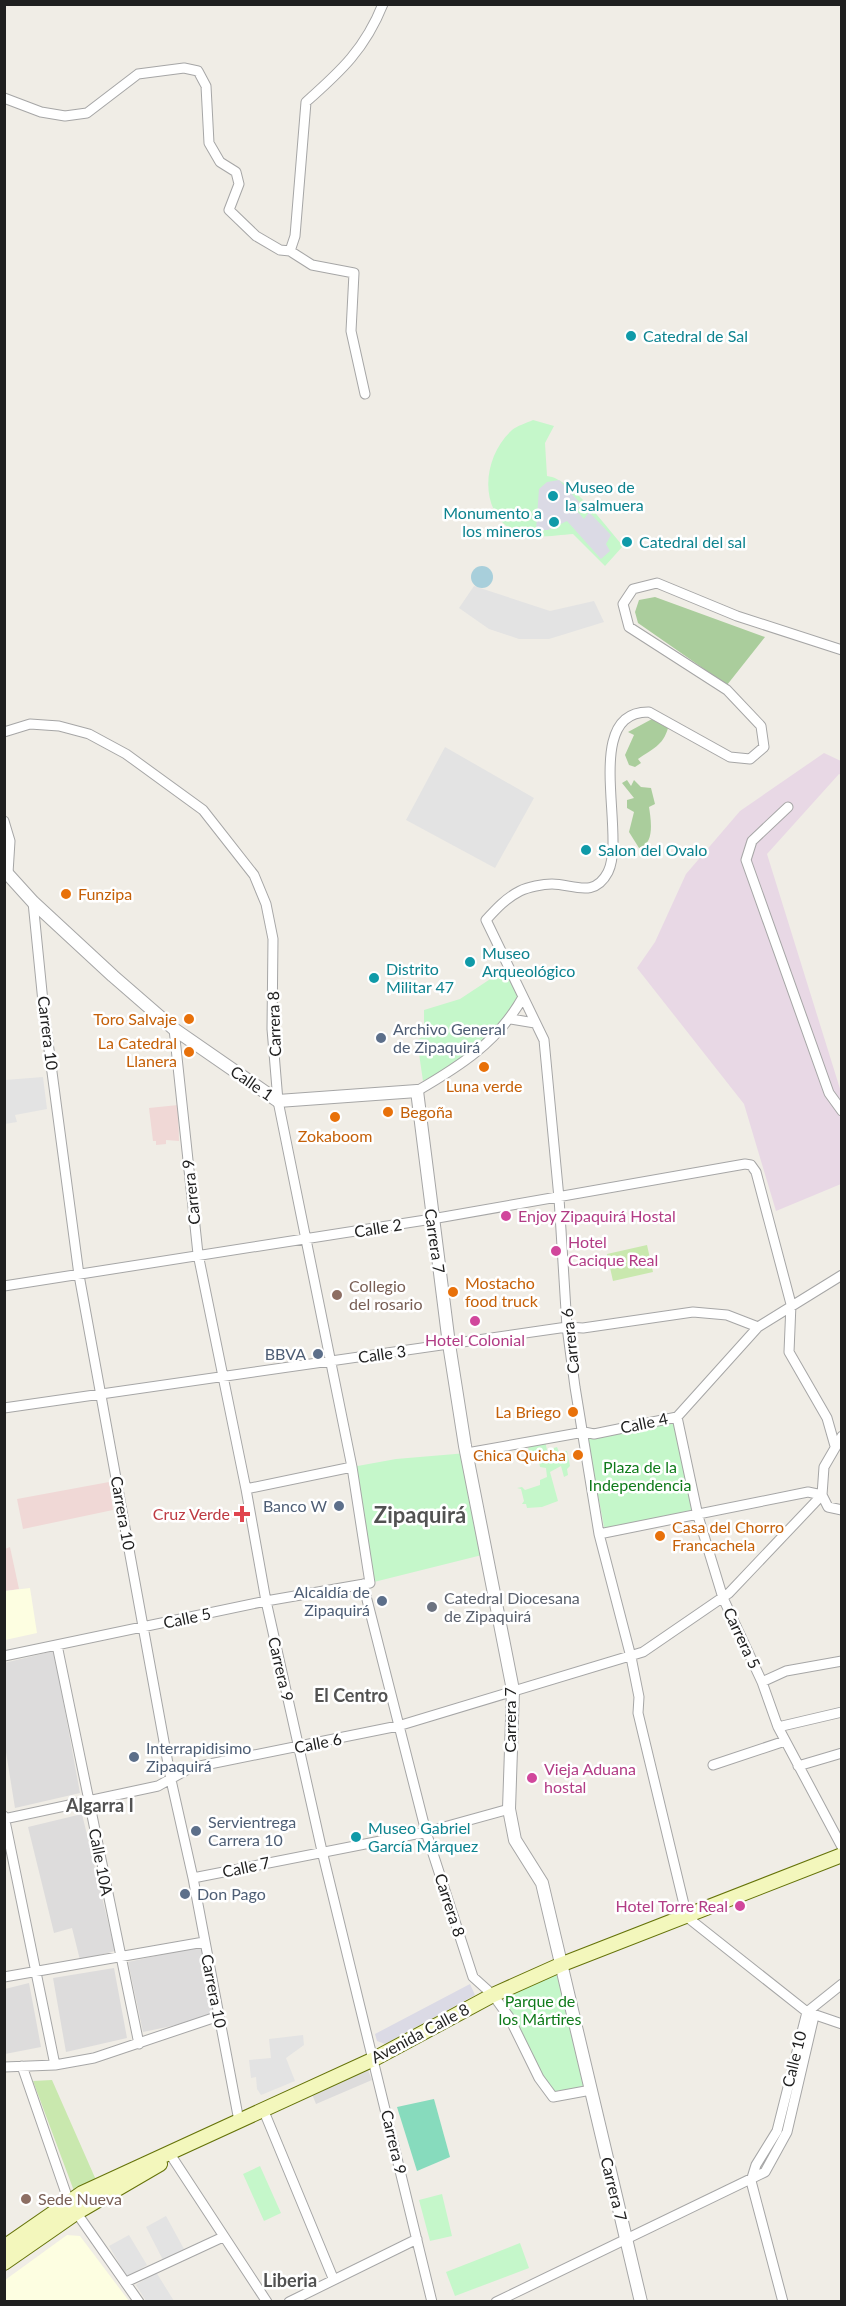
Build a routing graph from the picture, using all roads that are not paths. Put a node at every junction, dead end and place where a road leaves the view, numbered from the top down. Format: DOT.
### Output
graph roads {
  1 [pos="383,4"];
  2 [pos="4,98"];
  3 [pos="291,251"];
  4 [pos="365,394"];
  5 [pos="842,650"];
  6 [pos="4,732"];
  7 [pos="788,807"];
  8 [pos="4,821"];
  9 [pos="6,874"];
  10 [pos="31,900"];
  11 [pos="523,997"];
  12 [pos="511,1019"];
  13 [pos="536,1023"];
  14 [pos="174,1029"];
  15 [pos="417,1091"];
  16 [pos="278,1101"];
  17 [pos="842,1111"];
  18 [pos="559,1198"];
  19 [pos="432,1220"];
  20 [pos="306,1239"];
  21 [pos="198,1254"];
  22 [pos="79,1275"];
  23 [pos="842,1275"];
  24 [pos="4,1286"];
  25 [pos="791,1304"];
  26 [pos="567,1327"];
  27 [pos="758,1327"];
  28 [pos="449,1344"];
  29 [pos="329,1361"];
  30 [pos="222,1378"];
  31 [pos="101,1394"];
  32 [pos="4,1408"];
  33 [pos="677,1417"];
  34 [pos="584,1432"];
  35 [pos="842,1436"];
  36 [pos="835,1446"];
  37 [pos="466,1453"];
  38 [pos="352,1467"];
  39 [pos="246,1489"];
  40 [pos="822,1495"];
  41 [pos="842,1510"];
  42 [pos="698,1515"];
  43 [pos="599,1534"];
  44 [pos="367,1583"];
  45 [pos="723,1598"];
  46 [pos="266,1601"];
  47 [pos="144,1626"];
  48 [pos="57,1645"];
  49 [pos="4,1656"];
  50 [pos="631,1657"];
  51 [pos="842,1661"];
  52 [pos="762,1682"];
  53 [pos="513,1690"];
  54 [pos="842,1712"];
  55 [pos="398,1726"];
  56 [pos="778,1727"];
  57 [pos="785,1741"];
  58 [pos="299,1747"];
  59 [pos="842,1753"];
  60 [pos="712,1765"];
  61 [pos="798,1766"];
  62 [pos="171,1780"];
  63 [pos="89,1802"];
  64 [pos="510,1809"];
  65 [pos="5,1818"];
  66 [pos="426,1832"];
  67 [pos="842,1847"];
  68 [pos="322,1851"];
  69 [pos="842,1855"];
  70 [pos="193,1878"];
  71 [pos="687,1917"];
  72 [pos="204,1942"];
  73 [pos="120,1957"];
  74 [pos="560,1965"];
  75 [pos="37,1970"];
  76 [pos="4,1977"];
  77 [pos="842,1984"];
  78 [pos="493,1995"];
  79 [pos="811,2014"];
  80 [pos="219,2016"];
  81 [pos="842,2024"];
  82 [pos="139,2044"];
  83 [pos="374,2059"];
  84 [pos="55,2065"];
  85 [pos="22,2066"];
  86 [pos="4,2067"];
  87 [pos="591,2090"];
  88 [pos="263,2109"];
  89 [pos="239,2121"];
  90 [pos="170,2154"];
  91 [pos="751,2181"];
  92 [pos="73,2207"];
  93 [pos="223,2237"];
  94 [pos="417,2239"];
  95 [pos="627,2240"];
  96 [pos="4,2247"];
  97 [pos="4,2263"];
  98 [pos="333,2278"];
  99 [pos="126,2282"];
  100 [pos="139,2301"];
  101 [pos="267,2301"];
  102 [pos="289,2301"];
  103 [pos="432,2301"];
  104 [pos="496,2301"];
  105 [pos="641,2301"];
  106 [pos="783,2301"];
  1 -- 3 [label="street"];
  2 -- 3 [label="street"];
  3 -- 4 [label="street"];
  5 -- 11 [label="street, Carrera 6"];
  6 -- 16 [label="street, Carrera 8"];
  7 -- 17 [label="street"];
  8 -- 9 [label="street"];
  9 -- 10 [label="street, Calle 1"];
  10 -- 14 [label="street, Calle 1"];
  10 -- 22 [label="street, Carrera 10"];
  11 -- 12 [label="street, Calle 1"];
  11 -- 13 [label="street, Carrera 6"];
  12 -- 13 [label="street"];
  12 -- 15 [label="street, Calle 1"];
  13 -- 18 [label="street, Carrera 6"];
  14 -- 16 [label="street, Calle 1"];
  14 -- 21 [label="street, Carrera 9"];
  15 -- 16 [label="street, Calle 1"];
  15 -- 19 [label="street, Carrera 7"];
  16 -- 20 [label="street, Carrera 8"];
  18 -- 19 [label="street, Calle 2"];
  18 -- 25 [label="street, Calle 2"];
  18 -- 26 [label="street, Carrera 6"];
  19 -- 20 [label="street, Calle 2"];
  19 -- 28 [label="street, Carrera 7"];
  20 -- 21 [label="street, Calle 2"];
  20 -- 29 [label="street, Carrera 8"];
  21 -- 22 [label="street, Calle 2"];
  21 -- 30 [label="street, Carrera 9"];
  22 -- 24 [label="street, Calle 2"];
  22 -- 31 [label="street, Carrera 10"];
  23 -- 25 [label="street, Calle 4"];
  25 -- 27 [label="street, Calle 4"];
  25 -- 36 [label="street"];
  26 -- 27 [label="street, Calle 3"];
  26 -- 28 [label="street, Calle 3"];
  26 -- 34 [label="street, Carrera 6"];
  27 -- 33 [label="street, Calle 4"];
  28 -- 29 [label="street, Calle 3"];
  28 -- 37 [label="street, Carrera 7"];
  29 -- 30 [label="street, Calle 3"];
  29 -- 38 [label="street, Carrera 8"];
  30 -- 31 [label="street, Calle 3"];
  30 -- 39 [label="street, Carrera 9"];
  31 -- 32 [label="street, Calle 3"];
  31 -- 47 [label="street, Carrera 10"];
  33 -- 34 [label="street, Calle 4"];
  33 -- 42 [label="street, Carrera 5"];
  34 -- 37 [label="street, Calle 4"];
  34 -- 43 [label="street, Carrera 6"];
  35 -- 36 [label="street"];
  36 -- 40 [label="street"];
  37 -- 53 [label="street, Carrera 7"];
  38 -- 39 [label="street"];
  38 -- 44 [label="street, Carrera 8"];
  39 -- 46 [label="street, Carrera 9"];
  40 -- 41 [label="street"];
  40 -- 42 [label="street"];
  40 -- 45 [label="street, Calle 6"];
  42 -- 43 [label="street"];
  42 -- 45 [label="street, Carrera 5"];
  43 -- 50 [label="street, Carrera 6"];
  44 -- 46 [label="street, Calle 5"];
  44 -- 55 [label="street, Carrera 8"];
  45 -- 50 [label="street, Calle 6"];
  45 -- 52 [label="street, Carrera 5"];
  46 -- 47 [label="street, Calle 5"];
  46 -- 58 [label="street, Carrera 9"];
  47 -- 48 [label="street, Calle 5"];
  47 -- 62 [label="street, Carrera 10"];
  48 -- 49 [label="street, Calle 5"];
  48 -- 63 [label="street, Calle 10A"];
  50 -- 53 [label="street, Calle 6"];
  50 -- 71 [label="street"];
  51 -- 52 [label="street"];
  52 -- 56 [label="street, Carrera 5"];
  53 -- 55 [label="street, Calle 6"];
  53 -- 64 [label="street, Carrera 7"];
  54 -- 56 [label="street"];
  55 -- 58 [label="street, Calle 6"];
  55 -- 66 [label="street, Carrera 8"];
  56 -- 57 [label="street, Carrera 5"];
  57 -- 60 [label="street"];
  57 -- 61 [label="street, Carrera 5"];
  58 -- 62 [label="street, Calle 6"];
  58 -- 68 [label="street, Carrera 9"];
  59 -- 61 [label="street"];
  61 -- 67 [label="street, Carrera 5"];
  62 -- 63 [label="street, Calle 6"];
  62 -- 70 [label="street, Carrera 10"];
  63 -- 65 [label="street, Calle 6"];
  63 -- 73 [label="street, Calle 10A"];
  64 -- 66 [label="street, Calle 7"];
  64 -- 74 [label="street, Carrera 7"];
  65 -- 75 [label="street"];
  66 -- 68 [label="street, Calle 7"];
  66 -- 78 [label="street, Carrera 8"];
  68 -- 70 [label="street, Calle 7"];
  68 -- 83 [label="street, Carrera 9"];
  69 -- 71 [label="main road, Avenida Calle 8"];
  70 -- 72 [label="street, Carrera 10"];
  71 -- 74 [label="main road, Avenida Calle 8"];
  71 -- 79 [label="street, Calle 10"];
  72 -- 73 [label="street"];
  72 -- 80 [label="street, Carrera 10"];
  73 -- 75 [label="street"];
  73 -- 82 [label="street, Calle 10A"];
  74 -- 78 [label="main road, Avenida Calle 8"];
  74 -- 87 [label="street, Carrera 7"];
  75 -- 76 [label="street"];
  75 -- 84 [label="street"];
  77 -- 79 [label="street"];
  78 -- 83 [label="main road, Avenida Calle 8"];
  78 -- 87 [label="street, Carrera 8"];
  79 -- 81 [label="street"];
  79 -- 91 [label="street, Calle 10"];
  80 -- 82 [label="street"];
  80 -- 89 [label="street, Carrera 10"];
  82 -- 84 [label="street"];
  83 -- 88 [label="main road, Avenida Calle 8"];
  83 -- 94 [label="street, Carrera 9"];
  84 -- 85 [label="street"];
  85 -- 86 [label="street"];
  85 -- 92 [label="street"];
  87 -- 95 [label="street, Carrera 7"];
  88 -- 89 [label="main road, Avenida Calle 8"];
  88 -- 98 [label="street"];
  89 -- 90 [label="main road, Avenida Calle 8"];
  90 -- 92 [label="main road, Avenida Calle 8"];
  90 -- 93 [label="street"];
  91 -- 95 [label="street, Calle 10"];
  91 -- 106 [label="street"];
  92 -- 96 [label="main road, Avenida Calle 8"];
  92 -- 97 [label="main road, Avenida Calle 8"];
  92 -- 99 [label="street"];
  93 -- 99 [label="street"];
  93 -- 101 [label="street"];
  94 -- 98 [label="street"];
  94 -- 103 [label="street, Carrera 9"];
  95 -- 104 [label="street, Calle 10"];
  95 -- 105 [label="street, Carrera 7"];
  98 -- 102 [label="street"];
  99 -- 100 [label="street"];
}
